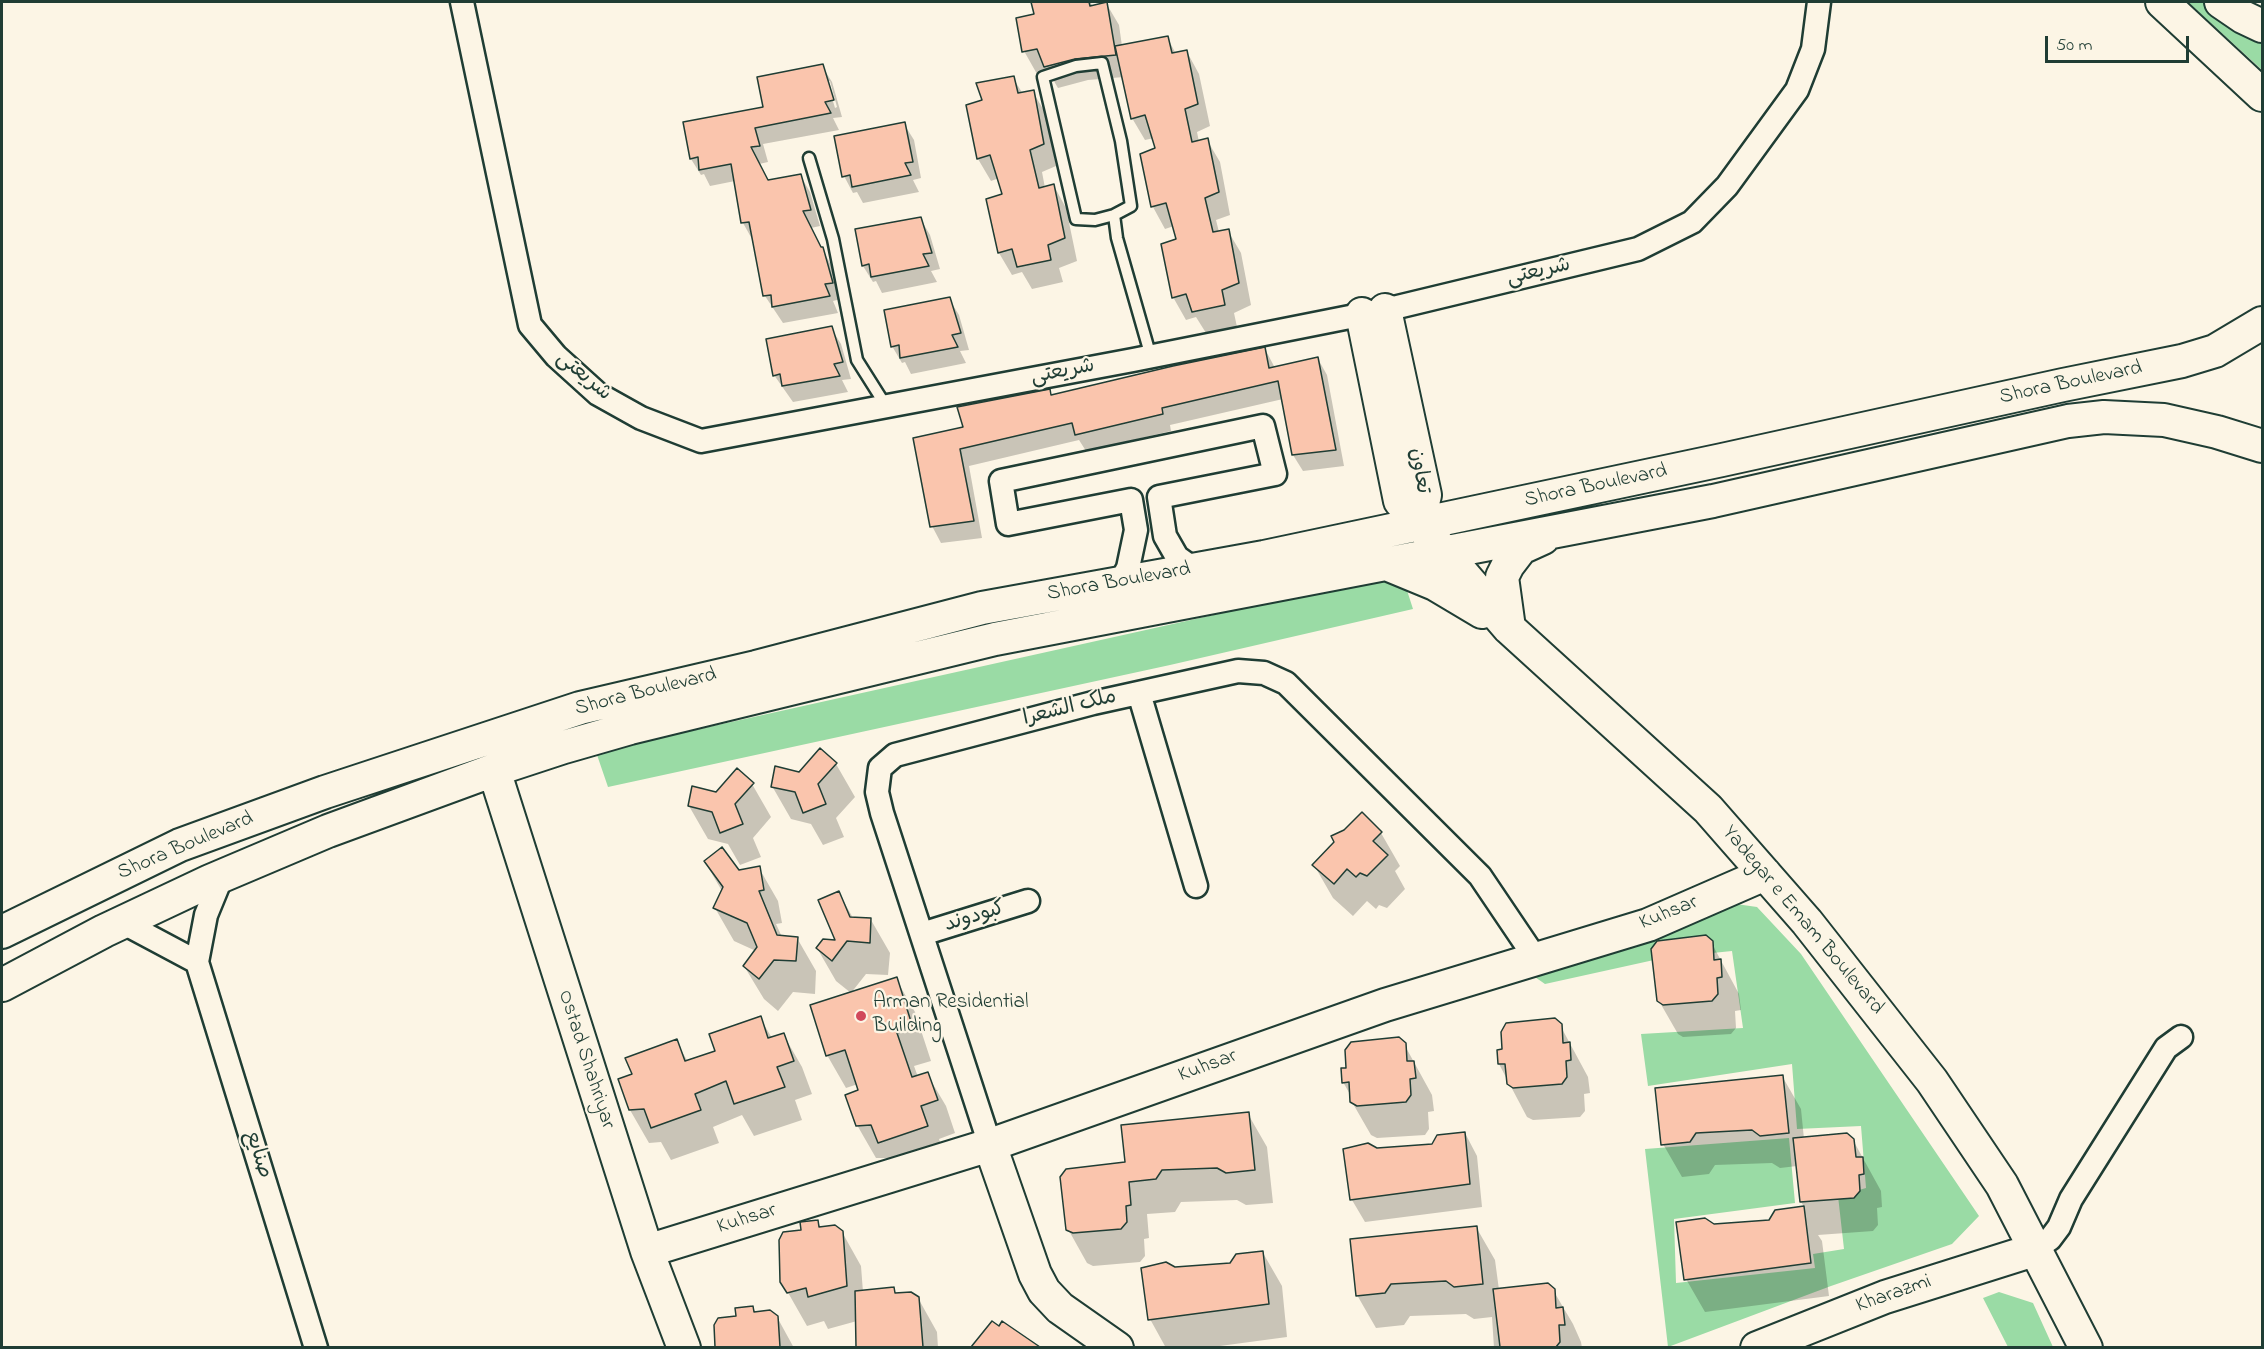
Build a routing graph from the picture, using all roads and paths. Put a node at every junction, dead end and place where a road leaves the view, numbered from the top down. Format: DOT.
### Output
graph roads {
  1 [pos="462,2"];
  2 [pos="1819,2"];
  3 [pos="2162,2"];
  4 [pos="2221,2"];
  5 [pos="2262,26"];
  6 [pos="2262,95"];
  7 [pos="809,158"];
  8 [pos="1114,214"];
  9 [pos="1374,312"];
  10 [pos="2262,323"];
  11 [pos="1151,357"];
  12 [pos="887,406"];
  13 [pos="2262,446"];
  14 [pos="1159,497"];
  15 [pos="1131,500"];
  16 [pos="1418,523"];
  17 [pos="1556,532"];
  18 [pos="1443,553"];
  19 [pos="1389,564"];
  20 [pos="1195,570"];
  21 [pos="1120,584"];
  22 [pos="1509,628"];
  23 [pos="1138,693"];
  24 [pos="494,771"];
  25 [pos="1765,874"];
  26 [pos="222,876"];
  27 [pos="1196,886"];
  28 [pos="1028,901"];
  29 [pos="122,922"];
  30 [pos="2,932"];
  31 [pos="922,934"];
  32 [pos="1536,958"];
  33 [pos="197,962"];
  34 [pos="2,986"];
  35 [pos="2181,1037"];
  36 [pos="990,1145"];
  37 [pos="2034,1250"];
  38 [pos="647,1251"];
  39 [pos="1766,1346"];
  40 [pos="316,1347"];
  41 [pos="684,1347"];
  42 [pos="1117,1347"];
  43 [pos="2086,1347"];
  1 -- 12 [label="street, شریعتی"];
  2 -- 9 [label="street, شریعتی"];
  3 -- 6 [label="main road"];
  4 -- 5 [label="main road"];
  7 -- 12 [label="lane"];
  8 -- 8 [label="lane"];
  8 -- 11 [label="lane"];
  9 -- 11 [label="street, شریعتی"];
  9 -- 16 [label="main road, تعاون"];
  10 -- 16 [label="main road, Shora Boulevard"];
  11 -- 12 [label="street, شریعتی"];
  13 -- 17 [label="main road, Shora Boulevard"];
  14 -- 15 [label="street"];
  14 -- 15 [label="street"];
  14 -- 20 [label="street"];
  15 -- 21 [label="street"];
  16 -- 18 [label="main road, Yadegar e Emam Boulevard"];
  16 -- 20 [label="main road, Shora Boulevard"];
  17 -- 18 [label="main road, Shora Boulevard"];
  17 -- 22 [label="main road"];
  18 -- 19 [label="main road, Shora Boulevard"];
  18 -- 22 [label="main road, Yadegar e Emam Boulevard"];
  19 -- 22 [label="main road"];
  19 -- 24 [label="main road, Shora Boulevard"];
  20 -- 21 [label="main road, Shora Boulevard"];
  21 -- 30 [label="main road, Shora Boulevard"];
  22 -- 25 [label="main road, Yadegar e Emam Boulevard"];
  23 -- 27 [label="street"];
  23 -- 31 [label="street, ملک الشعرا"];
  23 -- 32 [label="street, ملک الشعرا"];
  24 -- 26 [label="main road, Shora Boulevard"];
  24 -- 38 [label="main road, Ostad Shahriyar"];
  25 -- 32 [label="main road, Kuhsar"];
  25 -- 37 [label="main road, Yadegar e Emam Boulevard"];
  26 -- 29 [label="main road, Shora Boulevard"];
  26 -- 33 [label="street"];
  28 -- 31 [label="street, کبودوند"];
  29 -- 33 [label="street"];
  29 -- 34 [label="main road, Shora Boulevard"];
  31 -- 36 [label="street, ملک الشعرا"];
  32 -- 36 [label="main road, Kuhsar"];
  33 -- 40 [label="street, صنایع"];
  35 -- 37 [label="street"];
  36 -- 38 [label="main road, Kuhsar"];
  36 -- 42 [label="main road"];
  37 -- 39 [label="main road, Kharazmi"];
  37 -- 43 [label="main road, Yadegar e Emam Boulevard"];
  38 -- 41 [label="main road, Ostad Shahriyar"];
}
